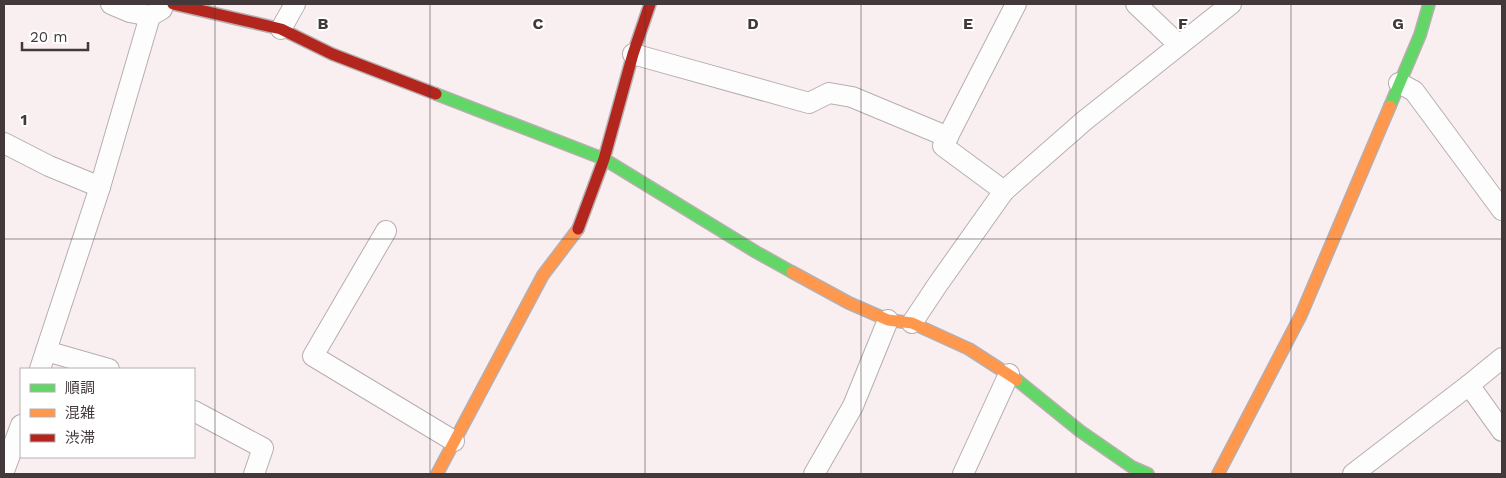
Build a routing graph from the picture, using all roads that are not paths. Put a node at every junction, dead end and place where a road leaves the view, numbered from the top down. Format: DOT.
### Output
graph roads {
  1 [pos="111,4"];
  2 [pos="172,4"];
  3 [pos="295,4"];
  4 [pos="650,4"];
  5 [pos="1016,4"];
  6 [pos="1136,4"];
  7 [pos="1231,4"];
  8 [pos="1429,4"];
  9 [pos="218,9"];
  10 [pos="150,16"];
  11 [pos="281,30"];
  12 [pos="1180,45"];
  13 [pos="633,54"];
  14 [pos="1399,83"];
  15 [pos="948,137"];
  16 [pos="4,143"];
  17 [pos="604,159"];
  18 [pos="100,187"];
  19 [pos="1004,191"];
  20 [pos="1502,210"];
  21 [pos="386,231"];
  22 [pos="888,320"];
  23 [pos="912,323"];
  24 [pos="1502,358"];
  25 [pos="43,360"];
  26 [pos="102,368"];
  27 [pos="1009,374"];
  28 [pos="1468,384"];
  29 [pos="195,411"];
  30 [pos="20,428"];
  31 [pos="1502,431"];
  32 [pos="454,441"];
  33 [pos="4,471"];
  34 [pos="254,474"];
  35 [pos="437,474"];
  36 [pos="814,474"];
  37 [pos="963,474"];
  38 [pos="1148,474"];
  39 [pos="1218,474"];
  40 [pos="1353,474"];
  1 -- 10 [label="street"];
  2 -- 9 [label="street"];
  2 -- 10 [label="street"];
  3 -- 11 [label="street"];
  4 -- 13 [label="street"];
  5 -- 15 [label="street"];
  6 -- 12 [label="street"];
  7 -- 12 [label="street"];
  8 -- 14 [label="street"];
  9 -- 11 [label="street"];
  10 -- 18 [label="street"];
  11 -- 17 [label="street"];
  12 -- 19 [label="street"];
  13 -- 15 [label="street"];
  13 -- 17 [label="street"];
  14 -- 20 [label="street"];
  14 -- 39 [label="street"];
  15 -- 19 [label="street"];
  16 -- 18 [label="street"];
  17 -- 22 [label="street"];
  17 -- 32 [label="street"];
  18 -- 25 [label="street"];
  19 -- 23 [label="street"];
  21 -- 32 [label="street"];
  22 -- 23 [label="street"];
  22 -- 36 [label="street"];
  23 -- 27 [label="street"];
  24 -- 28 [label="street"];
  25 -- 26 [label="street"];
  27 -- 37 [label="street"];
  27 -- 38 [label="street"];
  28 -- 31 [label="street"];
  28 -- 40 [label="street"];
  29 -- 34 [label="street"];
  30 -- 33 [label="street"];
  32 -- 35 [label="street"];
}
